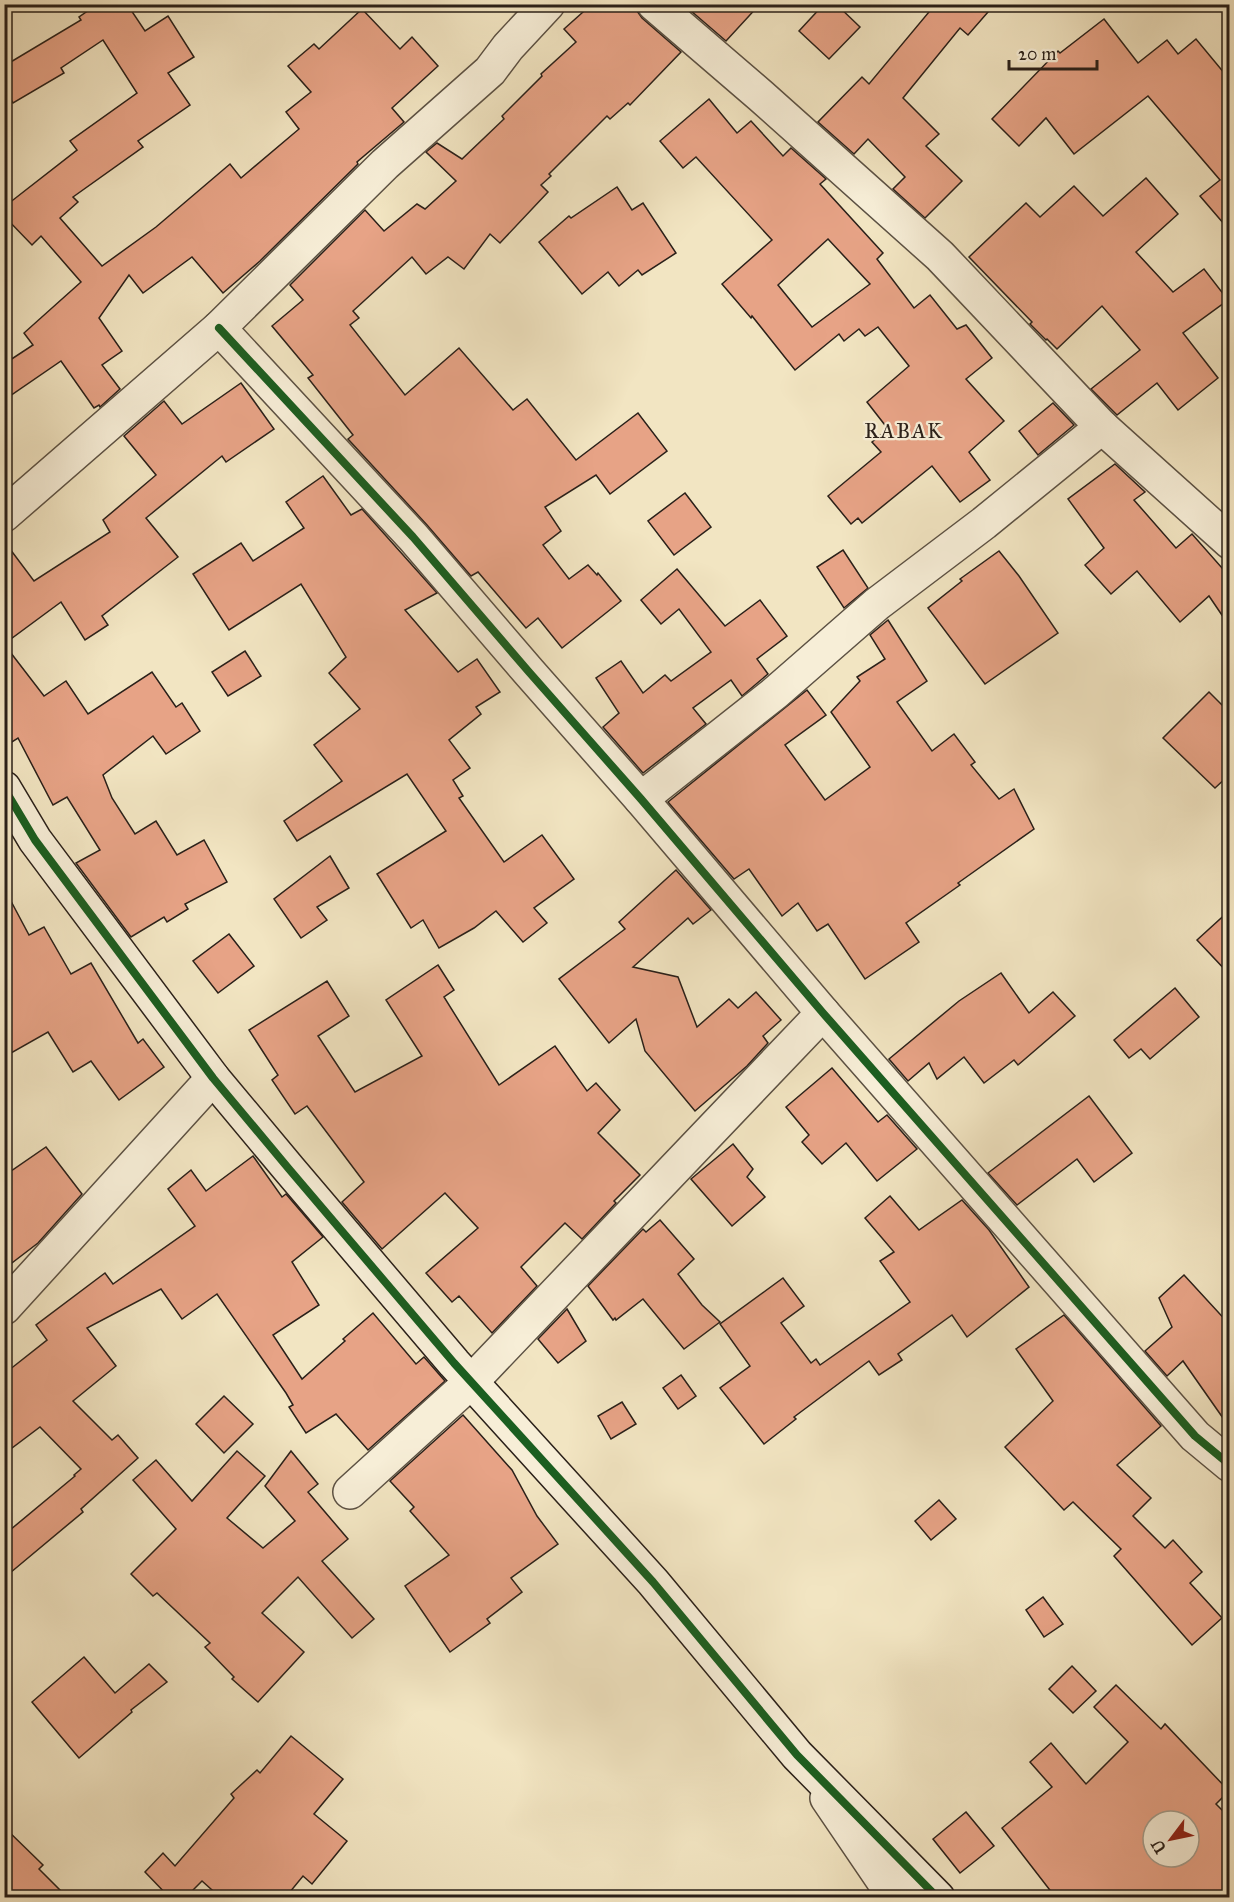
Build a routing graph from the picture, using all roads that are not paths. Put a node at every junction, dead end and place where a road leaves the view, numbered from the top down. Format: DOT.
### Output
graph roads {
  1 [pos="548,4"];
  2 [pos="654,4"];
  3 [pos="219,328"];
  4 [pos="1102,427"];
  5 [pos="4,515"];
  6 [pos="1230,543"];
  7 [pos="4,788"];
  8 [pos="641,799"];
  9 [pos="823,1013"];
  10 [pos="213,1078"];
  11 [pos="4,1308"];
  12 [pos="472,1381"];
  13 [pos="1230,1465"];
  14 [pos="351,1492"];
  15 [pos="797,1755"];
  16 [pos="895,1898"];
  17 [pos="938,1898"];
  1 -- 3 [label="street"];
  2 -- 4 [label="street"];
  3 -- 5 [label="street"];
  3 -- 8 [label="street"];
  4 -- 6 [label="street"];
  4 -- 8 [label="street"];
  7 -- 10 [label="street"];
  8 -- 9 [label="street"];
  9 -- 12 [label="street"];
  9 -- 13 [label="street"];
  10 -- 11 [label="street"];
  10 -- 12 [label="street"];
  12 -- 14 [label="street"];
  12 -- 15 [label="street"];
  15 -- 16 [label="street"];
  15 -- 17 [label="street"];
}
